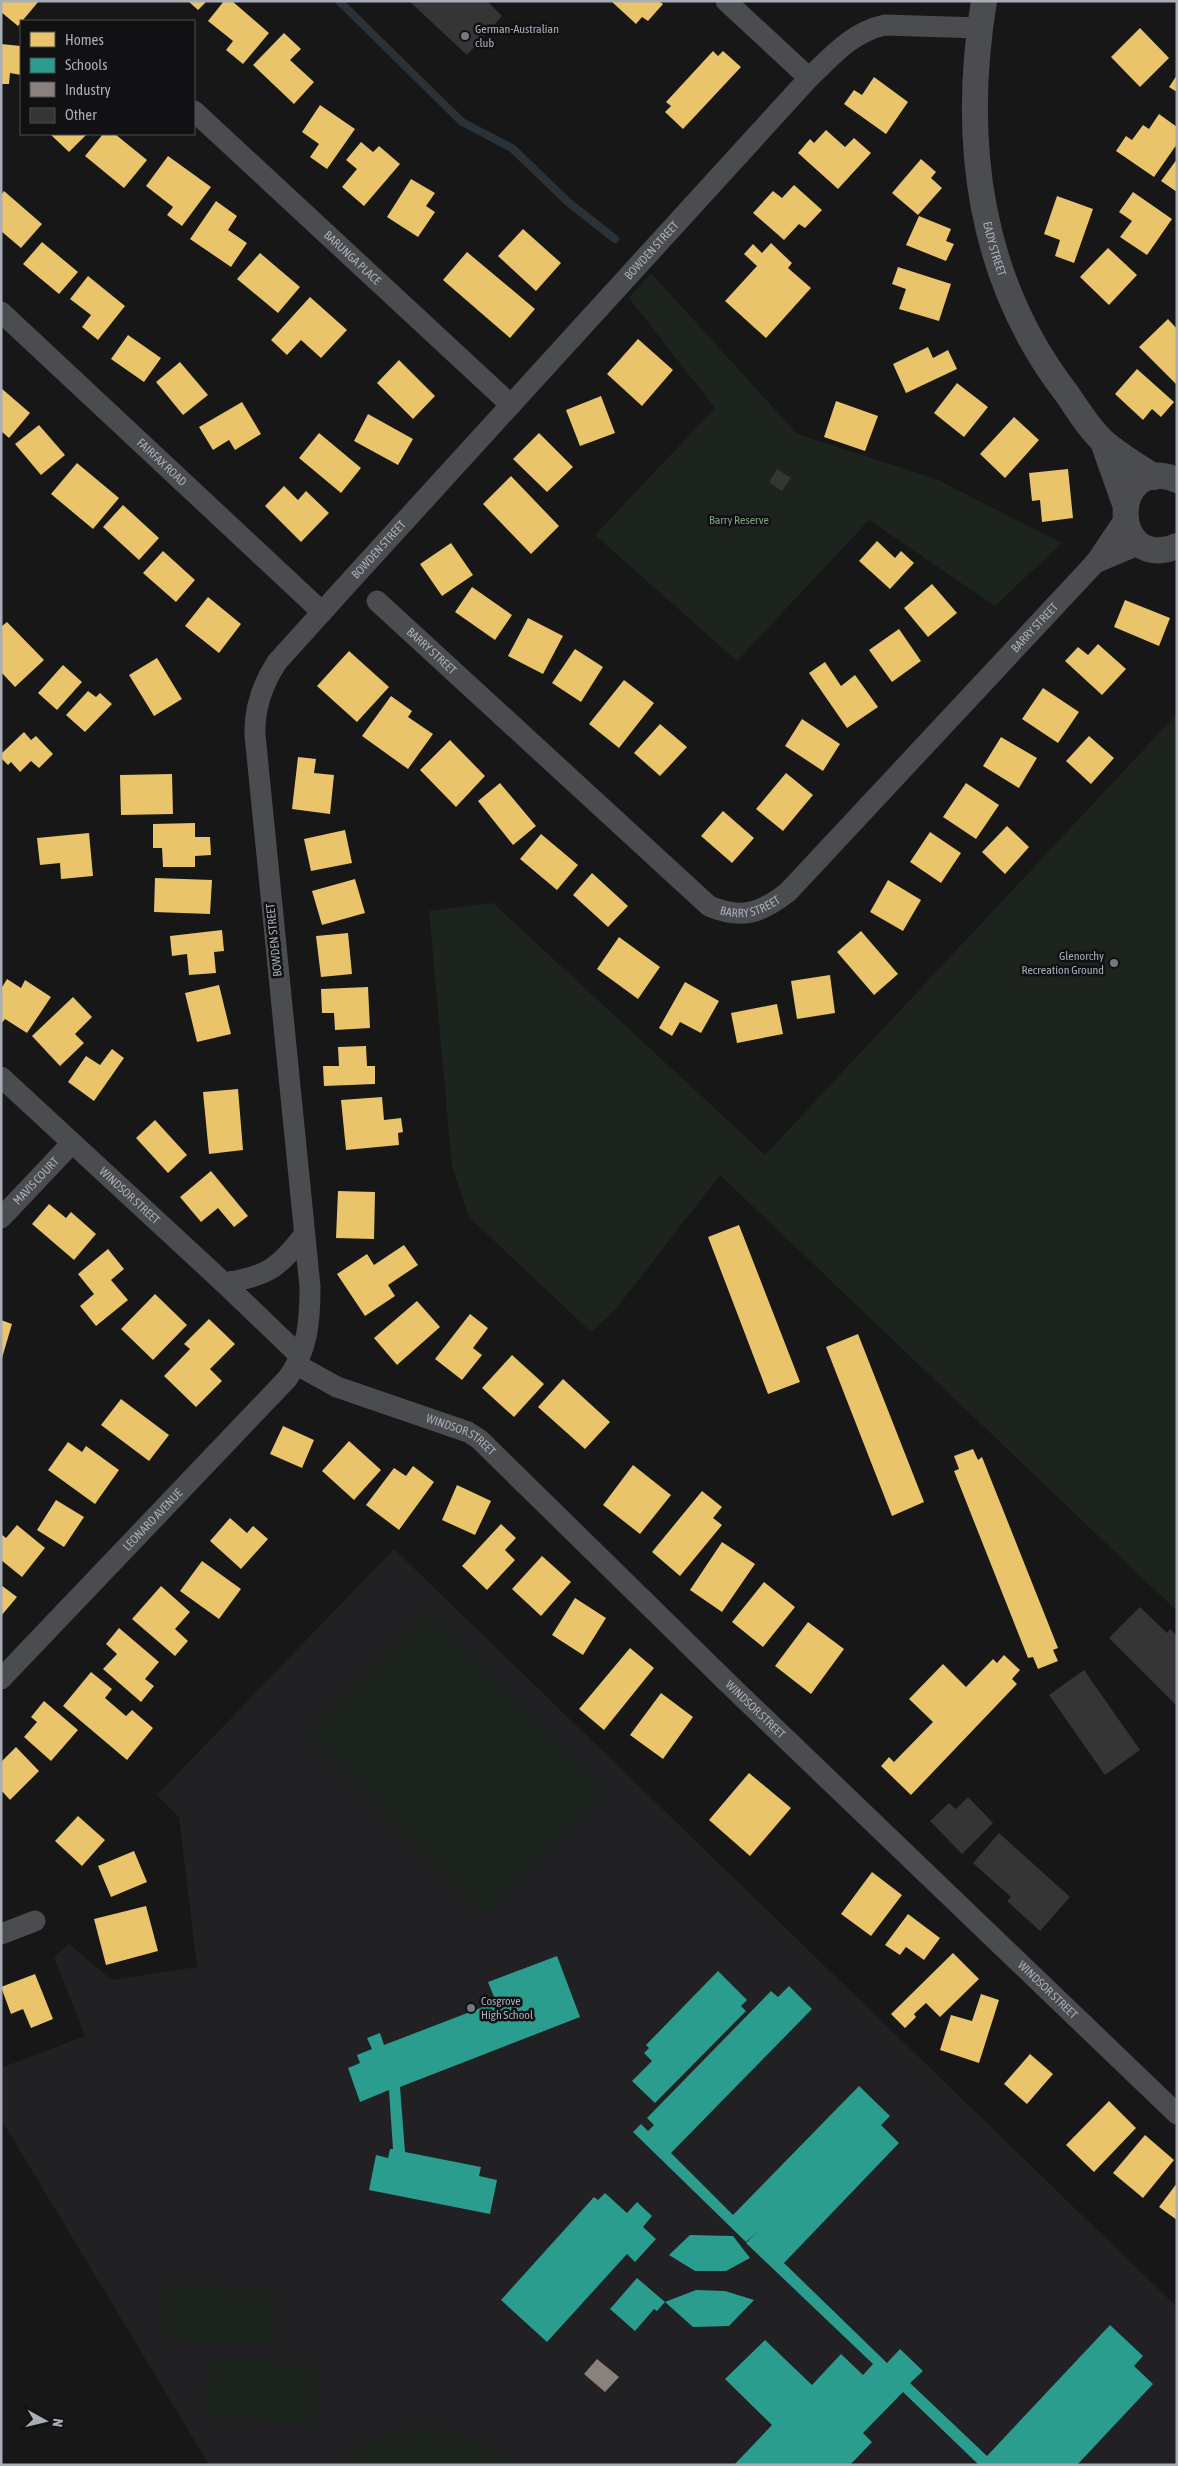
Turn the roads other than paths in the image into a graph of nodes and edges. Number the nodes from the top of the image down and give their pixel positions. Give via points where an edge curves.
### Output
1 (726, 1) edge
2 (984, 1) edge
3 (979, 28) junction
4 (809, 78) junction
5 (195, 112) edge
6 (1, 312) edge
7 (511, 406) junction
8 (1103, 442) junction
9 (1168, 474) edge
10 (1125, 512) junction
11 (1156, 546) edge
12 (1095, 564) junction
13 (1177, 567) edge
14 (377, 601) dead end
15 (322, 612) junction
16 (1, 1077) edge
17 (72, 1143) junction
18 (1, 1218) edge
19 (304, 1234) junction
20 (224, 1283) junction
21 (298, 1361) junction
22 (1, 1679) edge
23 (35, 1921) dead end
24 (1, 1934) edge
25 (1177, 2114) edge

1 - 4 street
2 - 3 street
3 - 4 street, BOWDEN STREET via 899,24 870,28 843,44
3 - 8 street, EADY STREET via 975,142 980,194 994,255 1013,306 1044,365
4 - 7 street, BOWDEN STREET
5 - 7 street, BARUNGA PLACE
6 - 15 street, FAIRFAX ROAD
7 - 15 street, BOWDEN STREET
8 - 9 street, EADY STREET
8 - 10 street, EADY STREET
9 - 10 street via 1136,486
10 - 11 street, EADY STREET via 1133,538
10 - 12 street, BARRY STREET
11 - 12 street, BARRY STREET
11 - 13 street
12 - 14 street, BARRY STREET via 788,892 761,910 736,914 709,906
15 - 19 street, BOWDEN STREET via 267,676 256,707 254,724
16 - 17 street, WINDSOR STREET
17 - 18 street, MAVIS COURT
17 - 20 street, WINDSOR STREET
19 - 20 street via 285,1260 265,1273
19 - 21 street, BOWDEN STREET via 310,1315 307,1338
20 - 21 street, WINDSOR STREET
21 - 22 street, LEONARD AVENUE via 287,1379
21 - 25 street, WINDSOR STREET via 337,1387 468,1432 479,1439
23 - 24 street

